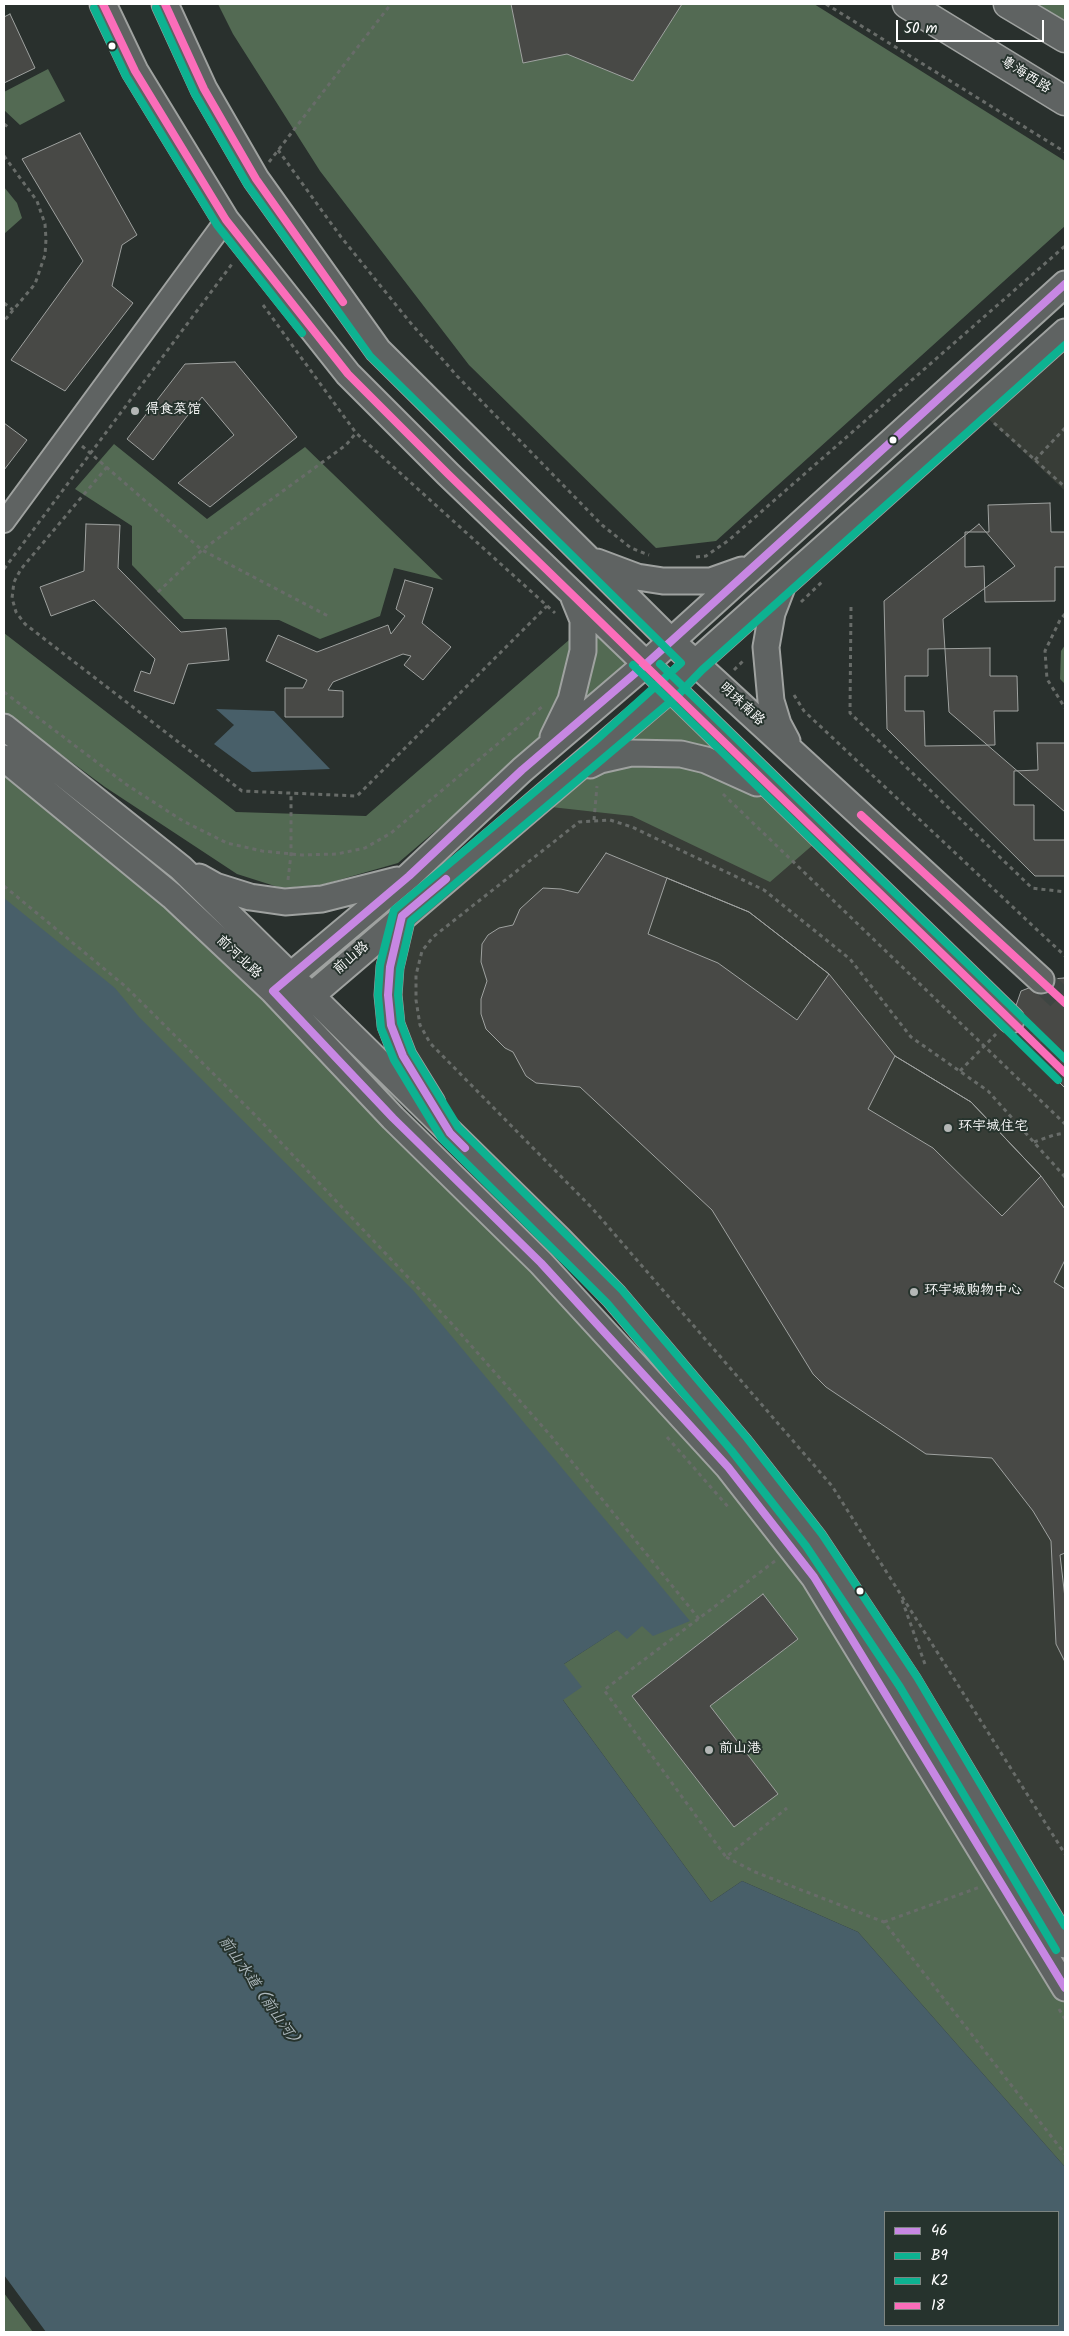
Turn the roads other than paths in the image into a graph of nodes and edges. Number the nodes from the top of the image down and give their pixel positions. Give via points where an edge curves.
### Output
1 (103, 4) edge
2 (165, 4) edge
3 (907, 4) edge
4 (1008, 4) edge
5 (1065, 38) edge
6 (1065, 101) edge
7 (220, 229) junction
8 (1065, 284) edge
9 (1065, 332) edge
10 (378, 350) junction
11 (348, 374) junction
12 (4, 522) edge
13 (582, 553) junction
14 (759, 560) junction
15 (783, 584) junction
16 (565, 586) junction
17 (670, 640) junction
18 (695, 663) junction
19 (646, 664) junction
20 (670, 689) junction
21 (4, 726) edge
22 (543, 752) junction
23 (796, 756) junction
24 (4, 758) edge
25 (570, 776) junction
26 (784, 800) junction
27 (181, 868) junction
28 (409, 876) junction
29 (402, 916) junction
30 (1041, 980) tunnel mouth
31 (282, 983) junction
32 (301, 1004) junction
33 (1010, 1020) tunnel mouth
34 (450, 1133) junction
35 (1065, 1945) edge
36 (1060, 1995) edge

1 - 7 main road
2 - 10 main road, 明珠南路 via 204,89 256,179
3 - 6 highway, 粤海西路
4 - 5 highway
7 - 11 main road
7 - 12 street
8 - 14 main road, 前山路
9 - 15 main road, 前山路 via 990,420
10 - 11 main road
10 - 13 main road, 明珠南路
11 - 16 main road
13 - 14 main road via 637,577 679,581 710,581 730,576
13 - 17 main road, 明珠南路
14 - 17 main road, 前山路
15 - 18 main road, 前山路
15 - 23 main road via 768,630 767,673 778,724
16 - 19 main road
16 - 22 main road via 578,604 583,620 583,652 571,700
17 - 18 main road, 明珠南路
17 - 19 main road, 前山路
18 - 20 main road, 前山路
18 - 23 main road, 明珠南路
19 - 20 main road
19 - 22 main road, 前山路
20 - 25 main road, 前山路
20 - 26 main road
21 - 27 main road, 前河北路
22 - 28 main road, 前山路
23 - 30 main road, 明珠南路
24 - 31 main road, 前河北路
25 - 26 main road via 600,760 631,753 681,754 732,770
25 - 29 main road, 前山路
26 - 33 main road
27 - 28 main road via 215,886 250,897 285,902 353,893
27 - 31 main road, 前河北路
28 - 31 main road, 前山路
29 - 32 main road, 前山路
29 - 34 main road via 390,967 391,1025 404,1056
31 - 32 main road, 前河北路
32 - 34 main road, 前河北路
32 - 36 main road, 前河北路 via 394,1118 541,1263 728,1467 783,1560 814,1577
34 - 35 main road, 前河北路 via 614,1296 739,1444 814,1540 908,1682

